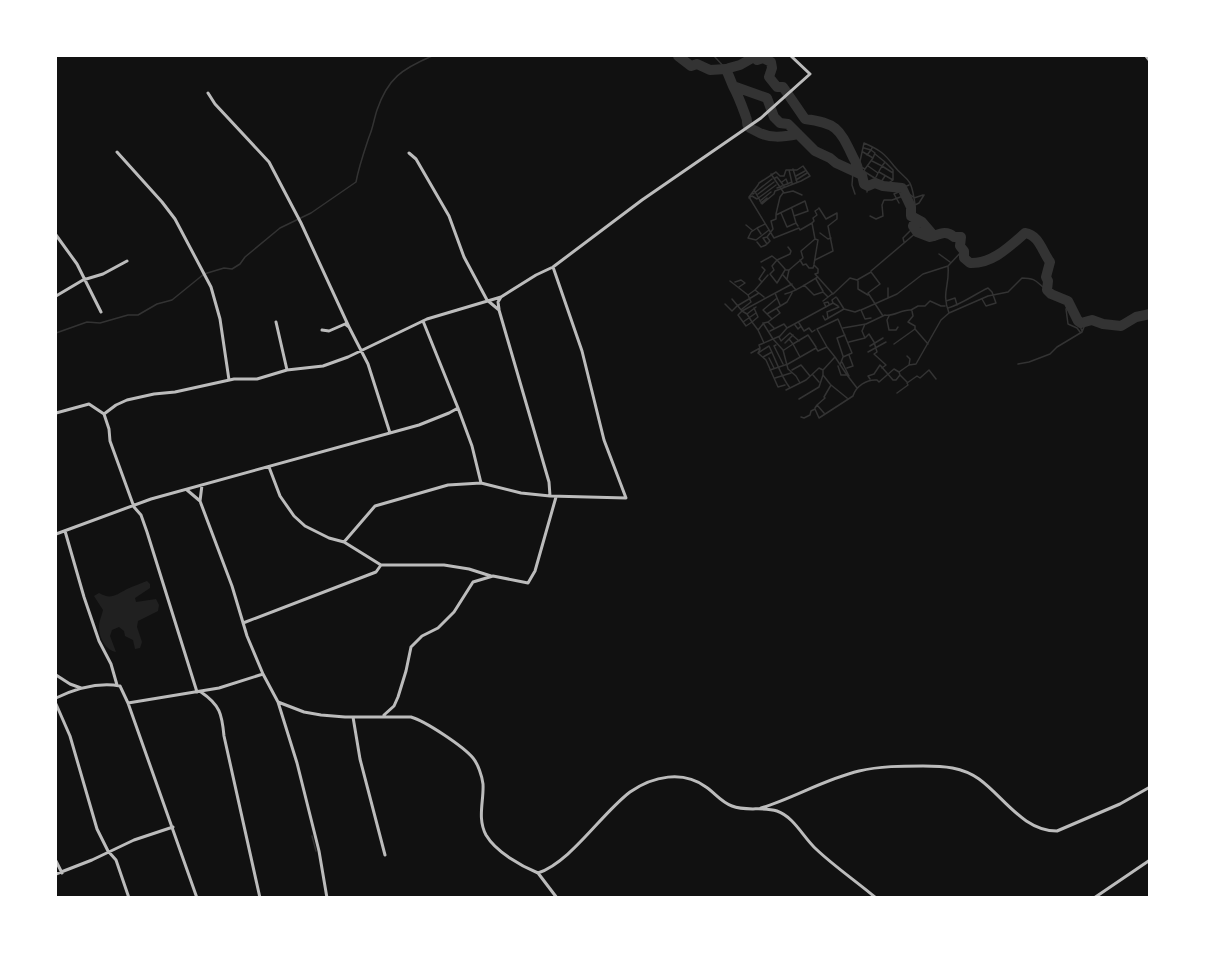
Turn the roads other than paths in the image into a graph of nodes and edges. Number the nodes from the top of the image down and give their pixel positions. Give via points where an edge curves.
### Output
1 (791, 56) edge
2 (1146, 56) edge
3 (1149, 61) edge
4 (208, 93) dead end
5 (117, 152) dead end
6 (409, 153) dead end
7 (56, 235) edge
8 (128, 261) dead end
9 (553, 267) junction
10 (83, 280) junction
11 (56, 296) edge
12 (501, 297) junction
13 (487, 300) junction
14 (499, 310) junction
15 (101, 312) dead end
16 (423, 321) junction
17 (276, 322) dead end
18 (349, 327) junction
19 (321, 330) dead end
20 (360, 351) junction
21 (287, 370) junction
22 (229, 380) junction
23 (458, 408) junction
24 (56, 413) edge
25 (104, 414) junction
26 (390, 433) junction
27 (269, 467) junction
28 (481, 483) junction
29 (202, 485) junction
30 (188, 490) junction
31 (550, 496) junction
32 (556, 496) junction
33 (200, 501) junction
34 (134, 507) junction
35 (65, 531) junction
36 (56, 534) edge
37 (344, 542) junction
38 (381, 565) junction
39 (493, 576) junction
40 (243, 623) junction
41 (263, 674) junction
42 (56, 675) edge
43 (117, 685) junction
44 (82, 688) junction
45 (56, 691) edge
46 (199, 692) junction
47 (57, 698) edge
48 (278, 702) junction
49 (128, 703) junction
50 (56, 704) edge
51 (353, 717) junction
52 (382, 717) junction
53 (1149, 787) edge
54 (757, 809) junction
55 (173, 827) junction
56 (108, 852) junction
57 (385, 855) dead end
58 (1149, 860) edge
59 (56, 861) edge
60 (62, 873) junction
61 (538, 873) junction
62 (56, 874) edge
63 (129, 897) edge
64 (197, 897) edge
65 (260, 897) edge
66 (327, 897) edge
67 (557, 897) edge
68 (876, 897) edge
69 (1094, 897) edge

1 - 9 street via 810,74 801,84 761,118
2 - 3 street
4 - 18 street via 268,162 301,222
5 - 22 street via 175,219 211,287
6 - 13 street via 449,216
7 - 10 street via 77,264
8 - 10 street
9 - 12 street
9 - 32 street via 582,351 604,440 626,498
10 - 11 street
10 - 15 street
12 - 13 street
12 - 14 street
13 - 14 street
13 - 16 street
14 - 31 street
16 - 20 street
16 - 23 street
17 - 21 street
18 - 19 street via 345,324
18 - 20 street
20 - 21 street via 323,366
20 - 26 street via 368,364
21 - 22 street via 257,379
22 - 25 street via 127,400
23 - 26 street
23 - 28 street
24 - 25 street via 89,404
25 - 34 street
26 - 27 street
27 - 29 street
27 - 37 street via 280,496 294,516 305,526
28 - 31 street
28 - 37 street via 448,484 375,506
29 - 30 street
29 - 33 street
30 - 33 street
30 - 34 street
31 - 32 street
32 - 39 street via 528,584
33 - 40 street
34 - 35 street
34 - 46 street via 147,532
35 - 36 street
35 - 43 street via 84,597
37 - 38 street
38 - 39 street via 444,565
38 - 40 street via 376,572
39 - 52 street via 473,582 438,628 411,647 398,697
40 - 41 street
41 - 46 street
41 - 48 street
42 - 44 street
43 - 44 street
43 - 49 street
44 - 47 street
45 - 47 street
46 - 49 street
46 - 65 street via 214,701 222,714
48 - 51 street via 313,714
48 - 66 street via 297,763
49 - 55 street
50 - 56 street
51 - 52 street
51 - 57 street
52 - 61 street via 421,720 473,758 483,784 481,806 486,835 513,861
53 - 54 street via 1057,831 1047,831 1021,818 980,780 944,766 858,771
54 - 61 street via 732,807 695,780 660,777 631,791 558,863
54 - 68 street via 785,815 813,847
55 - 56 street
55 - 64 street
56 - 60 street
56 - 63 street via 116,860
58 - 69 street
59 - 60 street
60 - 62 street
61 - 67 street

